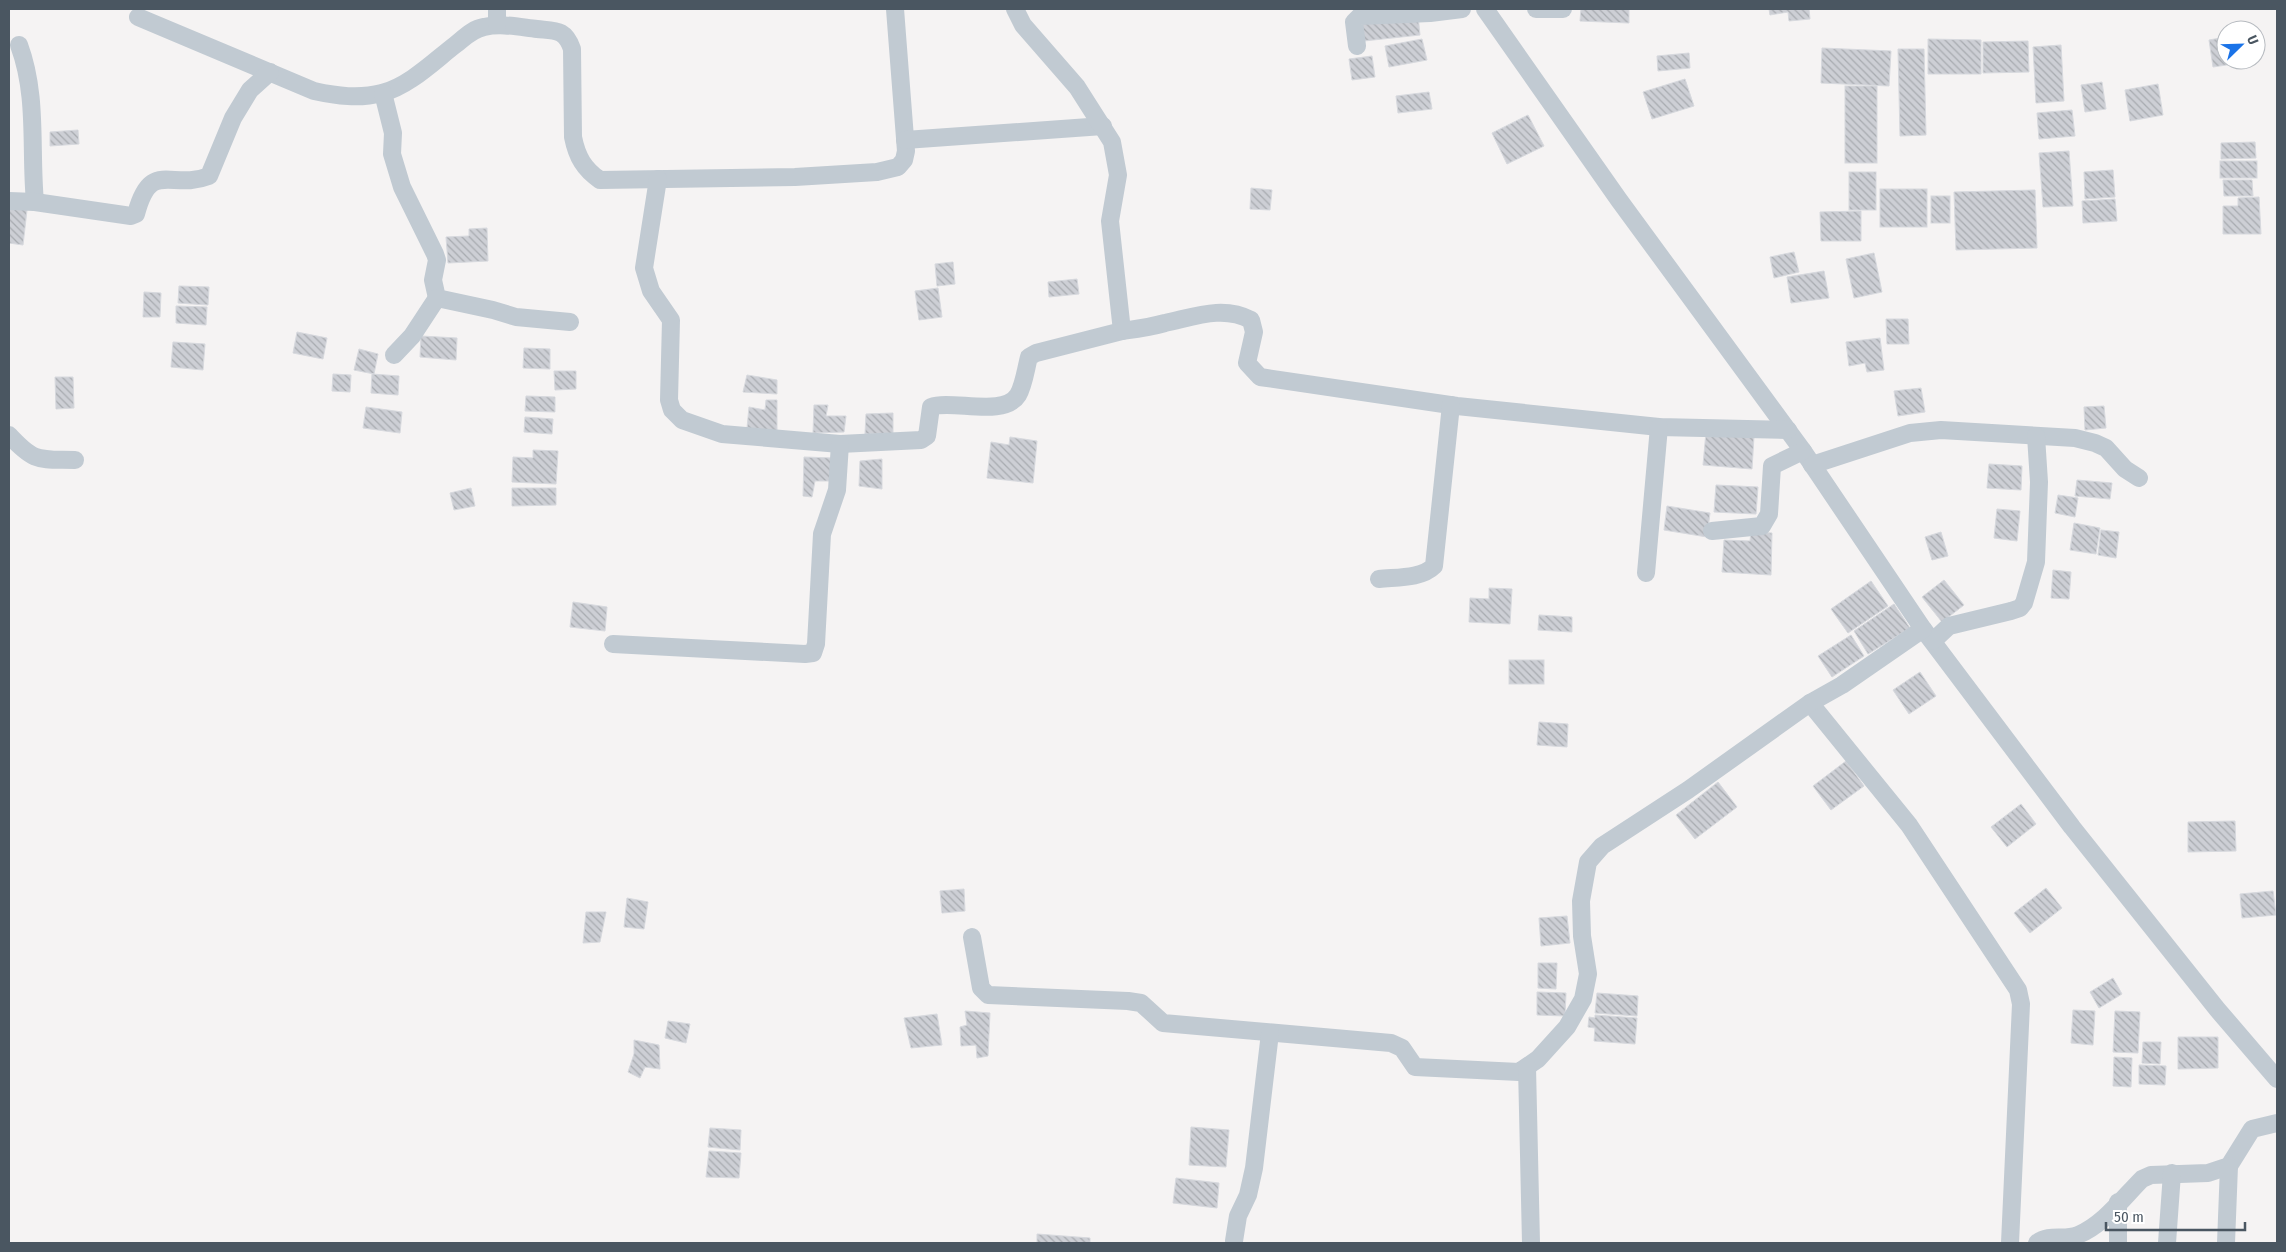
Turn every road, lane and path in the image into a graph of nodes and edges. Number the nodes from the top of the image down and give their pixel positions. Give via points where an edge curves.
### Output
1 (895, 9) edge
2 (1015, 9) edge
3 (1462, 9) edge
4 (1484, 9) edge
5 (1536, 9) edge
6 (1563, 9) edge
7 (138, 17) dead end
8 (497, 17) edge
9 (19, 45) dead end
10 (1357, 46) dead end
11 (270, 72) junction
12 (383, 93) junction
13 (1103, 126) junction
14 (905, 140) junction
15 (658, 179) junction
16 (9, 201) edge
17 (35, 202) junction
18 (437, 298) junction
19 (570, 322) dead end
20 (1122, 331) junction
21 (394, 355) dead end
22 (1451, 405) junction
23 (1659, 427) junction
24 (1788, 430) junction
25 (9, 435) edge
26 (2036, 436) junction
27 (840, 444) junction
28 (1808, 458) junction
29 (75, 460) dead end
30 (2140, 478) dead end
31 (1712, 531) dead end
32 (1646, 573) dead end
33 (1379, 579) dead end
34 (1928, 635) junction
35 (613, 644) dead end
36 (1810, 703) junction
37 (972, 937) dead end
38 (1270, 1033) junction
39 (1527, 1067) junction
40 (2277, 1080) edge
41 (2277, 1123) edge
42 (2229, 1166) junction
43 (2172, 1173) junction
44 (2118, 1202) junction
45 (1234, 1241) dead end
46 (1531, 1243) edge
47 (2010, 1243) edge
48 (2037, 1243) edge
49 (2118, 1243) edge
50 (2167, 1243) edge
51 (2226, 1243) edge

1 - 14 street
2 - 13 street via 1023,25 1057,62
3 - 10 street via 1360,16 1354,22
4 - 24 street
5 - 6 street
7 - 11 street
8 - 12 street via 470,33 416,76
8 - 15 street via 560,32 568,38 572,50 573,138 582,165 600,180
9 - 17 street via 30,83
11 - 12 street via 314,91 335,96
11 - 17 street via 250,90 237,111 209,176 198,180 156,180 147,185 136,214 131,216
12 - 18 street via 393,133 392,154 402,187 437,260 433,280
13 - 14 street
13 - 20 street via 1112,142 1118,175 1110,221
14 - 15 street via 904,160 890,170 795,177
15 - 27 street via 644,268 651,291 671,320 669,400 676,416 722,434
16 - 17 street
18 - 19 street via 516,317
18 - 21 street via 412,336
20 - 22 street via 1200,314 1225,312 1242,315 1252,320 1254,332 1247,363 1260,377
20 - 27 street via 1029,357 1018,396 1005,404 937,405 930,408 924,439
22 - 23 street
22 - 33 street via 1434,566 1420,574
23 - 24 street
23 - 32 street
24 - 28 street
25 - 29 street via 28,454 40,459
26 - 28 street via 1941,430 1910,433
26 - 30 street via 2062,436 2095,442
26 - 34 street via 2039,482 2036,562 2024,603 2012,611 1949,626
27 - 35 street via 837,490 822,534 813,653
28 - 31 street via 1772,466 1769,514 1762,526
28 - 34 street
34 - 36 street
34 - 40 street via 2072,827
36 - 39 street via 1688,790 1602,846 1588,862 1581,901 1588,974 1583,999 1568,1027
36 - 47 street via 1909,825 2018,990 2021,1004
37 - 38 street via 982,988 988,995 1128,1001 1141,1003 1164,1023
38 - 39 street via 1391,1043 1402,1048 1416,1068 1519,1072
38 - 45 street via 1254,1168 1248,1196 1238,1216
39 - 46 street
41 - 42 street via 2252,1129
42 - 43 street via 2208,1173
42 - 51 street
43 - 44 street via 2142,1179
43 - 50 street
44 - 48 street via 2087,1231 2075,1237 2044,1238
44 - 49 street

